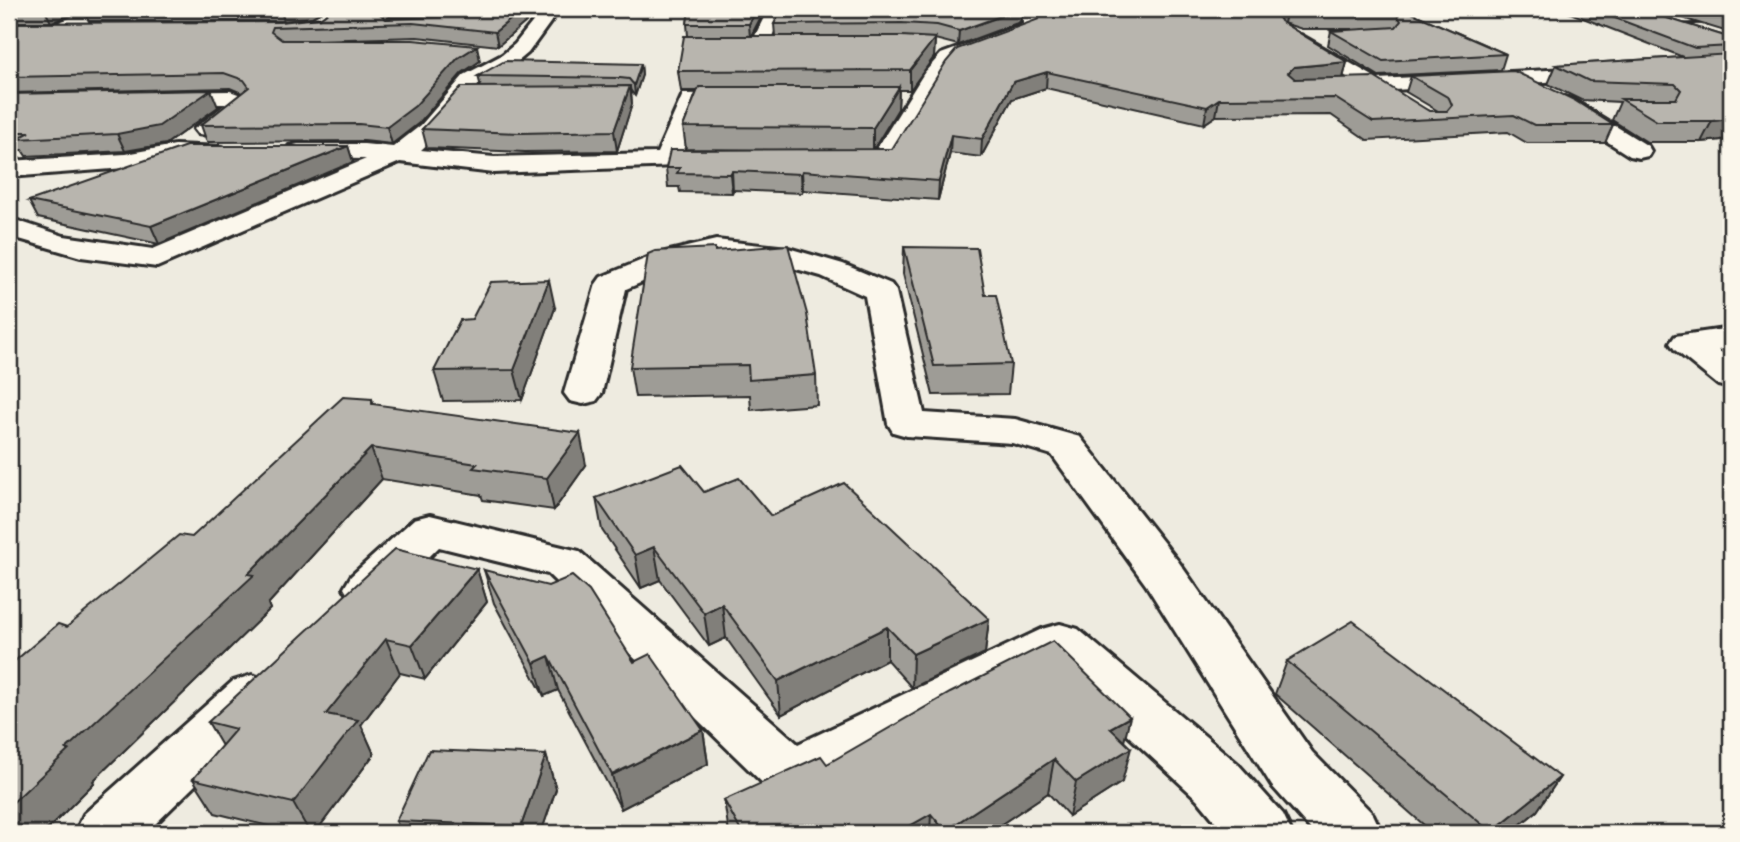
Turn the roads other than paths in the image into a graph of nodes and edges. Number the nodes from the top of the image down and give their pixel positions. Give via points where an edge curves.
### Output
1 (109, 9) edge
2 (552, 9) edge
3 (776, 9) edge
4 (1031, 9) edge
5 (1637, 12) edge
6 (1731, 16) edge
7 (1657, 18) junction
8 (9, 30) edge
9 (53, 30) junction
10 (107, 30) edge
11 (1706, 34) edge
12 (1334, 36) edge
13 (785, 46) edge
14 (936, 48) edge
15 (485, 53) dead end
16 (959, 54) junction
17 (513, 56) junction
18 (1625, 72) edge
19 (1515, 79) junction
20 (1374, 85) junction
21 (1336, 87) edge
22 (460, 95) junction
23 (487, 96) edge
24 (135, 98) edge
25 (774, 98) edge
26 (1409, 107) edge
27 (1576, 110) junction
28 (1617, 111) dead end
29 (1639, 151) dead end
30 (175, 152) junction
31 (243, 152) edge
32 (270, 152) edge
33 (400, 153) junction
34 (667, 159) junction
35 (748, 159) edge
36 (815, 160) edge
37 (9, 169) edge
38 (9, 226) edge
39 (1731, 338) edge
40 (1731, 377) edge
41 (583, 393) dead end
42 (339, 615) edge
43 (288, 663) edge
44 (105, 833) edge
45 (1262, 833) edge
46 (1352, 833) edge

1 - 9 street
2 - 17 street
3 - 13 street via 752,46
4 - 16 street via 1031,27
5 - 7 street
6 - 7 street
7 - 11 street
8 - 9 street
9 - 10 street
12 - 20 street via 1291,34
14 - 16 street
15 - 17 street
16 - 36 street via 948,58 909,99 882,160
17 - 22 street via 480,72
18 - 19 street
19 - 20 street
19 - 27 street
20 - 21 street
20 - 26 street
22 - 23 street
22 - 33 street via 421,142
24 - 30 street via 230,97 241,103
25 - 34 street via 681,98
27 - 28 street
27 - 29 street
30 - 31 street
30 - 37 street via 125,161
32 - 33 street
33 - 34 street via 494,164
33 - 38 street via 157,258 27,235
34 - 35 street
39 - 40 street via 1687,343
41 - 46 street via 612,284 668,260 716,249 777,254 832,270 880,291 907,424 1015,430 1066,446 1162,573 1292,769
42 - 45 street via 430,530 563,562 792,774 1060,643 1217,781
43 - 44 street

